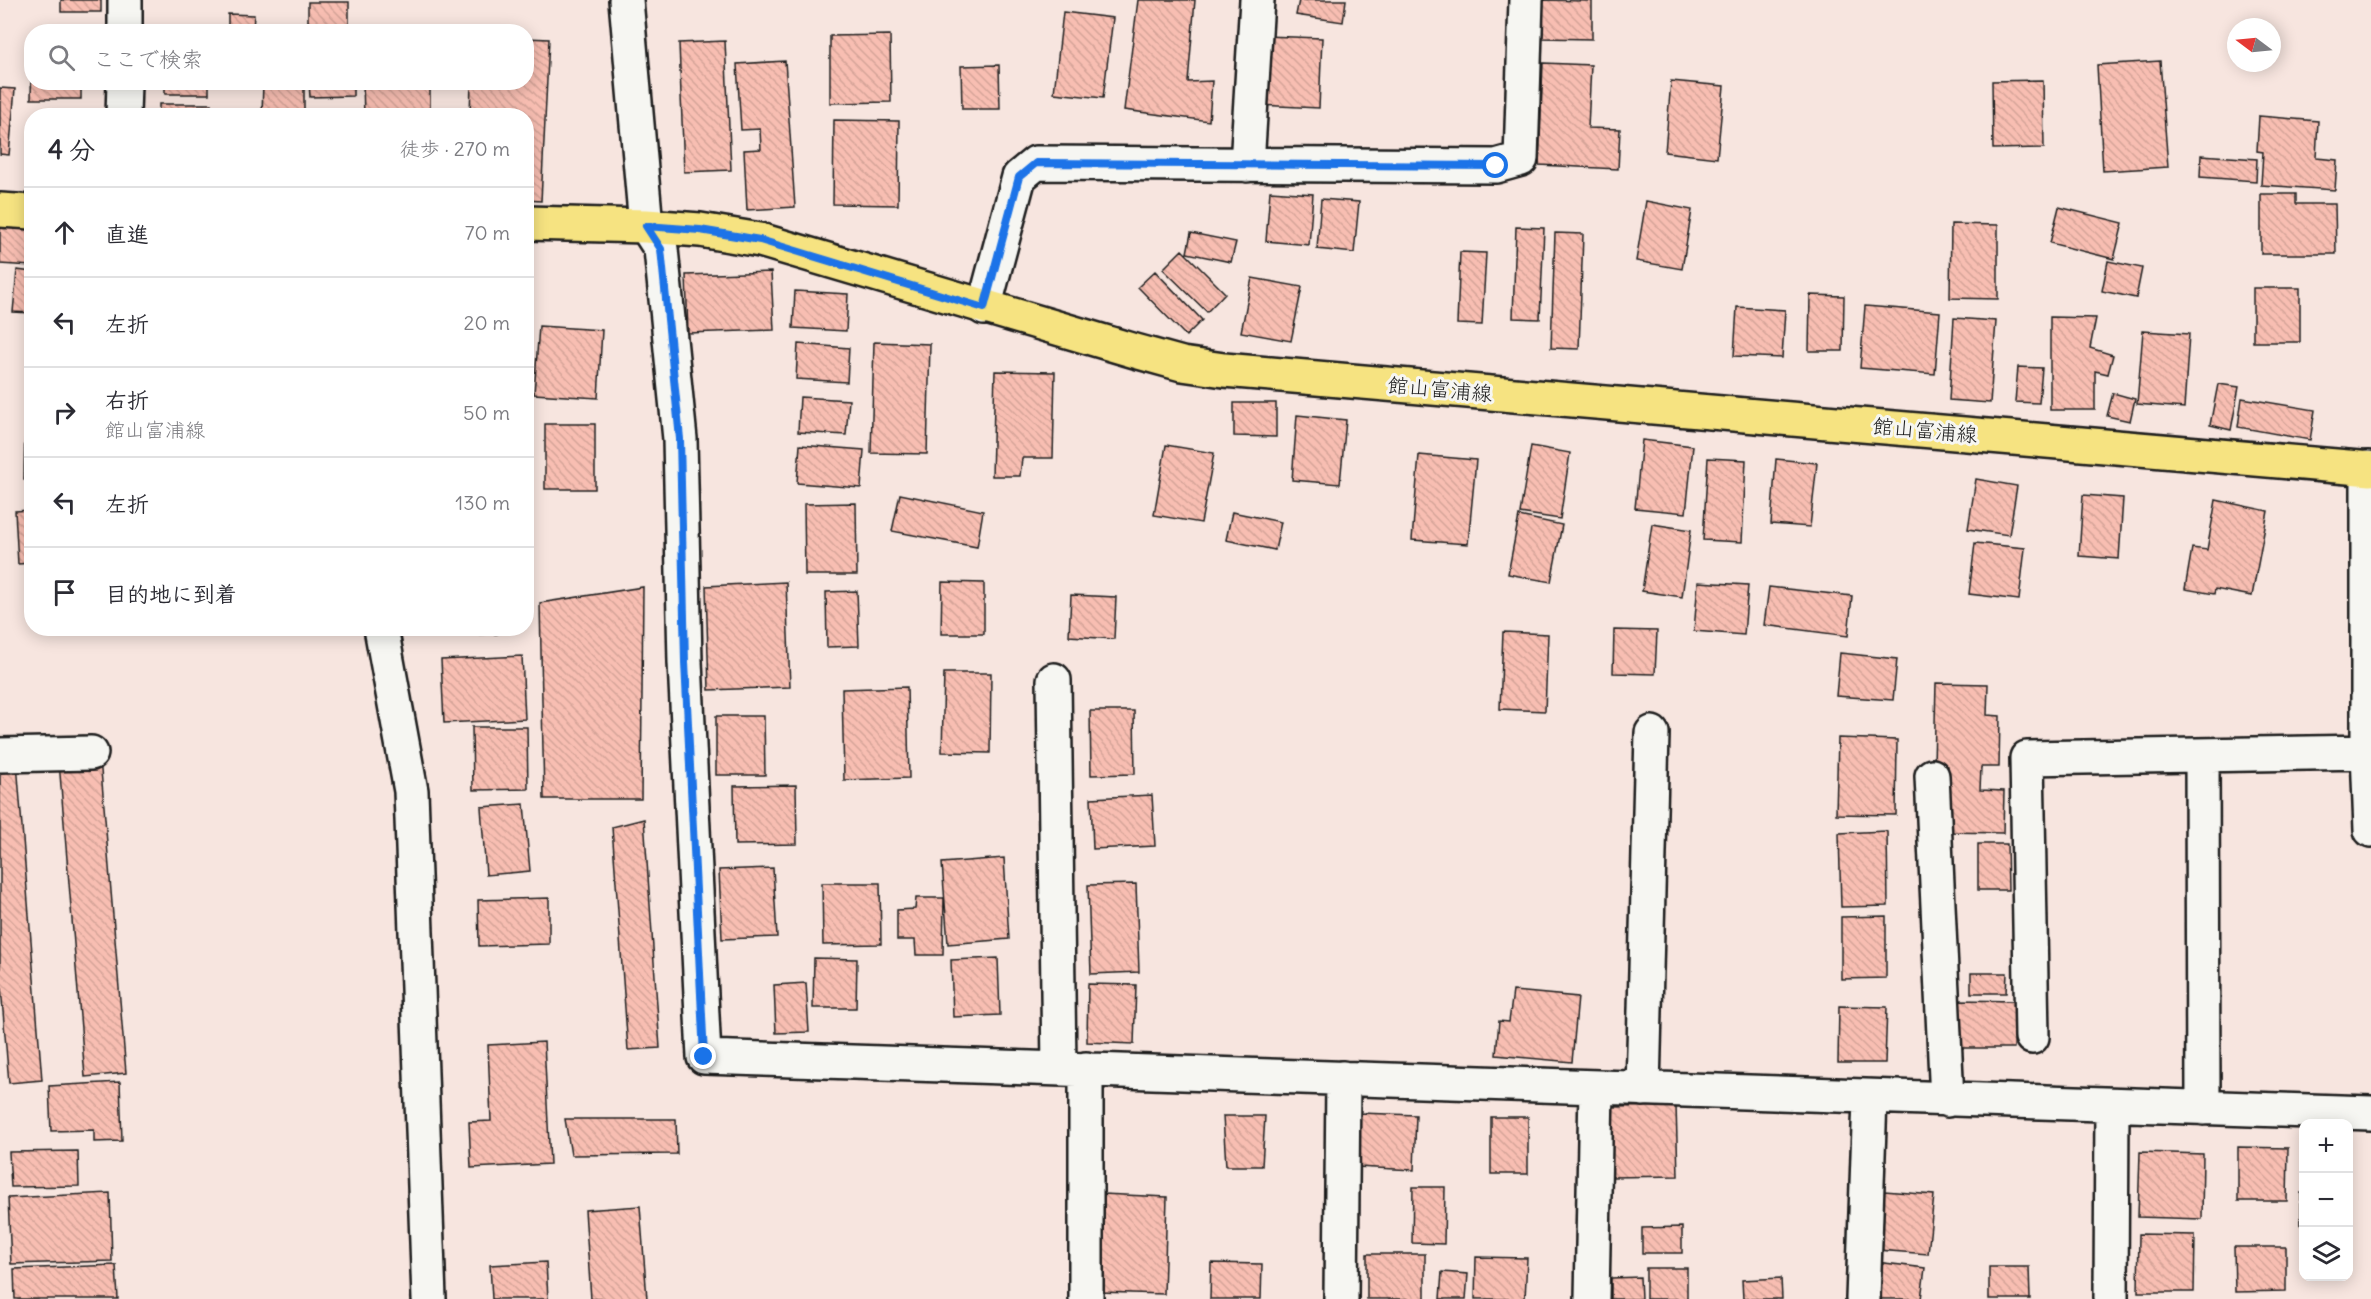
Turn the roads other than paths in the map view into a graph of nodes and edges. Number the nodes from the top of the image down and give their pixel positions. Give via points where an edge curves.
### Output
1 (125, 0) edge
2 (626, 0) edge
3 (1257, 0) edge
4 (1526, 0) edge
5 (124, 24) edge
6 (124, 90) edge
7 (123, 108) edge
8 (1247, 165) junction
9 (0, 210) edge
10 (24, 212) edge
11 (534, 223) edge
12 (646, 226) junction
13 (984, 308) junction
14 (2370, 469) edge
15 (382, 636) edge
16 (1054, 680) dead end
17 (1652, 733) dead end
18 (2368, 752) junction
19 (91, 753) dead end
20 (0, 754) edge
21 (2202, 755) junction
22 (1932, 776) dead end
23 (2371, 830) edge
24 (2032, 1036) dead end
25 (1073, 1069) junction
26 (1343, 1078) junction
27 (1596, 1087) junction
28 (1642, 1089) junction
29 (1870, 1098) junction
30 (1947, 1100) junction
31 (2112, 1105) junction
32 (2203, 1108) junction
33 (2371, 1113) edge
34 (429, 1299) edge
35 (1086, 1299) edge
36 (1341, 1299) edge
37 (1593, 1299) edge
38 (1863, 1299) edge
39 (2111, 1299) edge

1 - 5 street
2 - 12 street
3 - 8 street
4 - 8 street via 1521,159 1496,166
6 - 7 street
8 - 13 street via 1036,163 1019,177
9 - 10 main road
11 - 12 main road, 館山富浦線
12 - 13 main road, 館山富浦線 via 760,240
12 - 25 street via 661,249 680,439 685,662 704,1057
13 - 14 main road, 館山富浦線 via 1173,361 1224,370
14 - 18 street
15 - 34 street via 411,791
16 - 25 street
17 - 28 street
18 - 21 street
18 - 23 street
19 - 20 street
21 - 24 street via 2027,758
21 - 32 street
22 - 30 street
25 - 26 street
25 - 35 street
26 - 27 street
26 - 36 street
27 - 28 street
27 - 37 street
28 - 29 street
29 - 30 street
29 - 38 street
30 - 31 street
31 - 32 street
31 - 39 street
32 - 33 street

